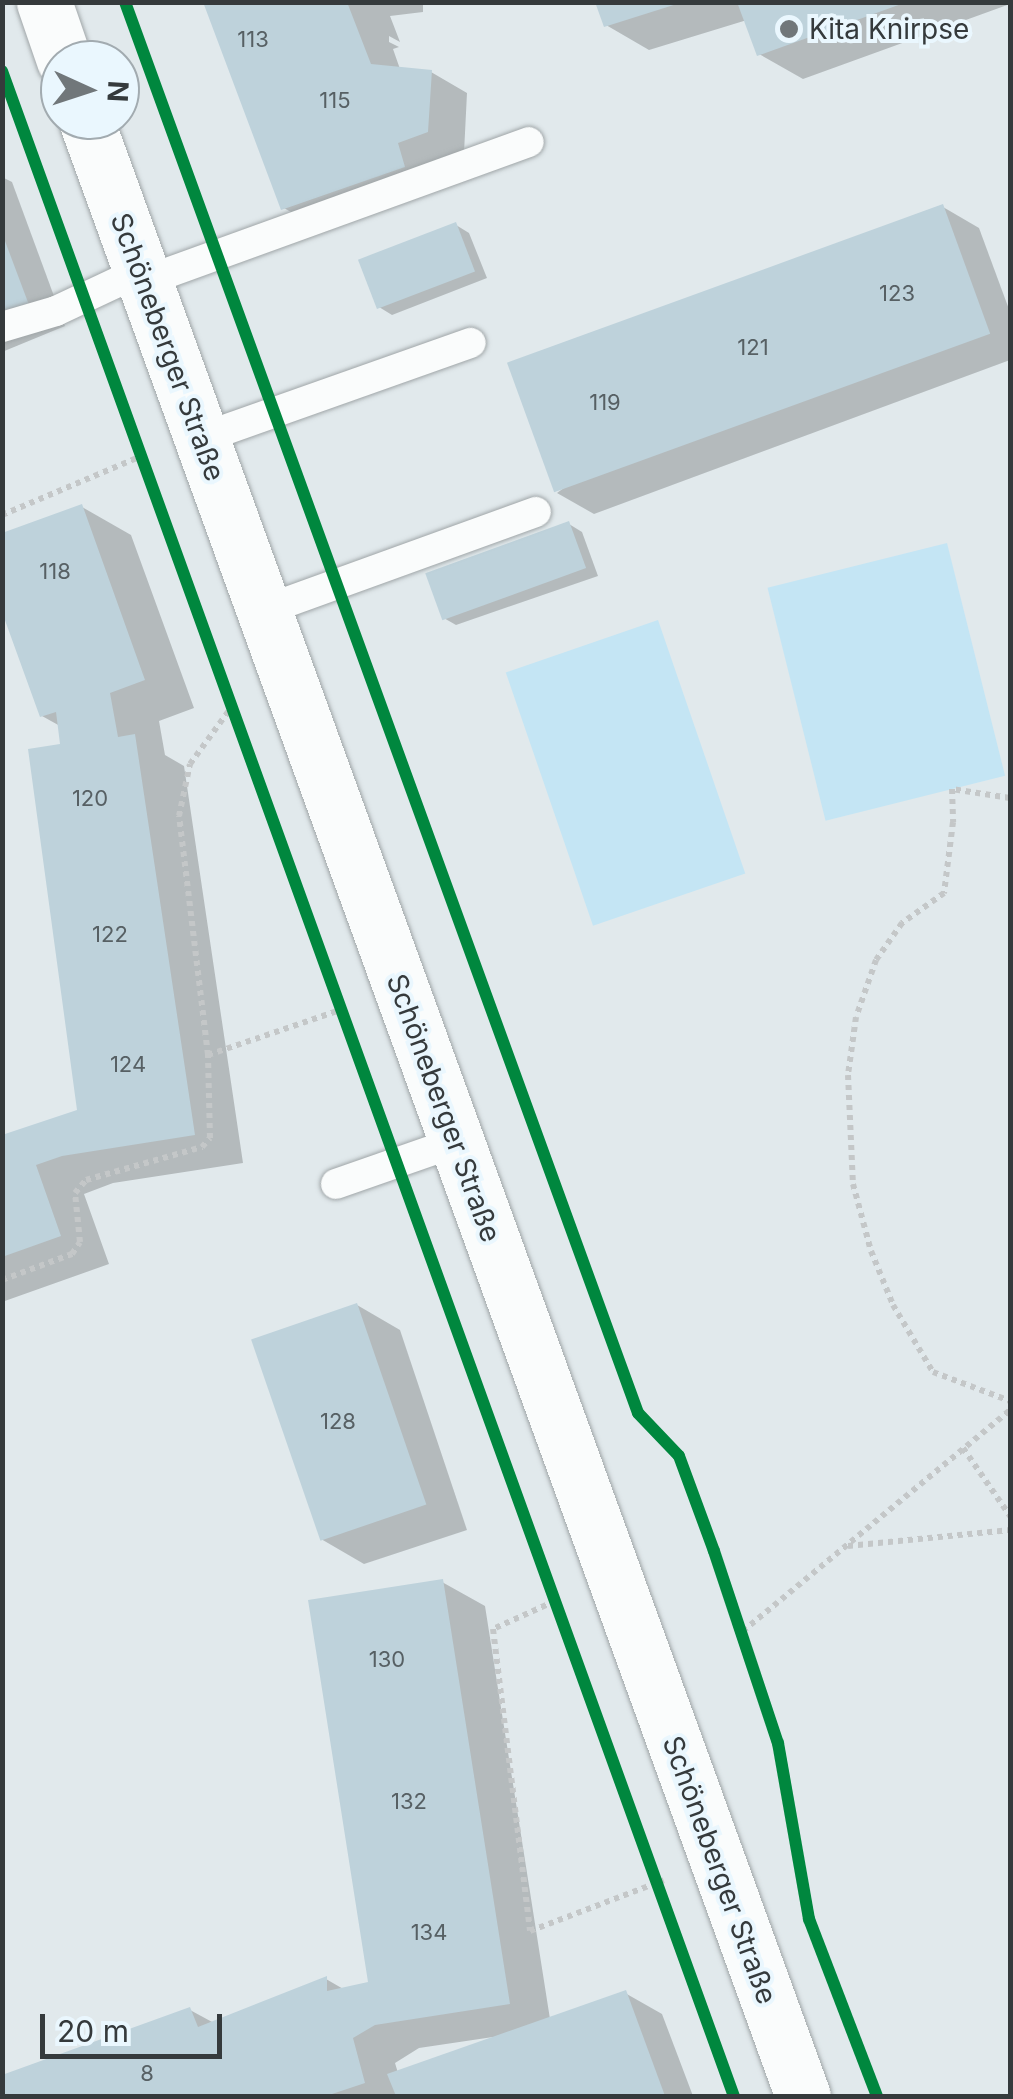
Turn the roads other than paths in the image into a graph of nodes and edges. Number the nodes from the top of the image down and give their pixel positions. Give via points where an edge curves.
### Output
1 (44, 2) edge
2 (57, 40) edge
3 (93, 140) edge
4 (529, 142) dead end
5 (143, 276) junction
6 (2, 327) edge
7 (471, 343) dead end
8 (200, 435) junction
9 (536, 512) dead end
10 (264, 610) junction
11 (456, 1142) junction
12 (336, 1184) dead end
13 (802, 2096) edge

1 - 2 street
3 - 5 street, Schöneberger Straße
4 - 5 lane
5 - 6 lane
5 - 8 street, Schöneberger Straße
7 - 8 lane
8 - 10 street, Schöneberger Straße
9 - 10 lane
10 - 11 street, Schöneberger Straße
11 - 12 lane
11 - 13 street, Schöneberger Straße

